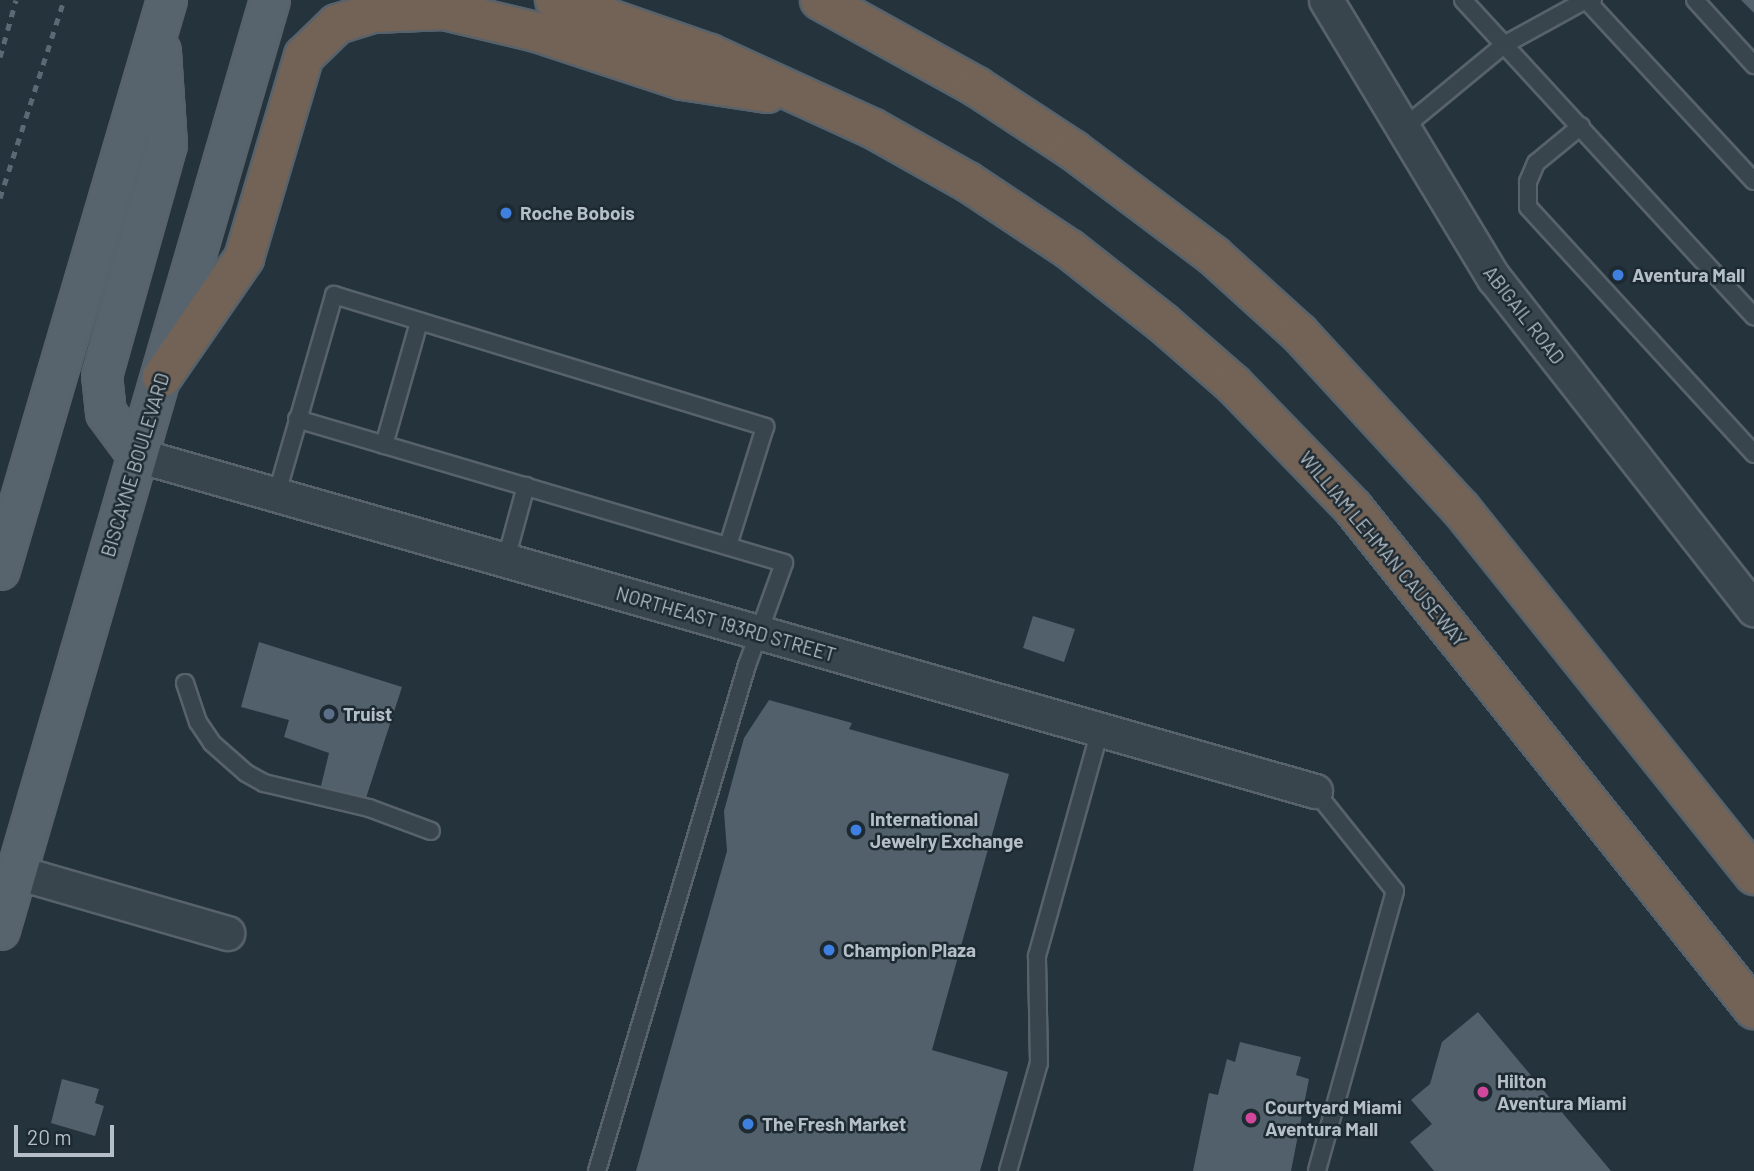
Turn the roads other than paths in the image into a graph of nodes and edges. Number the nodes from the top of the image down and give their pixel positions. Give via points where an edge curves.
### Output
1 (270, 0) edge
2 (555, 0) edge
3 (820, 0) edge
4 (1326, 0) edge
5 (1463, 0) edge
6 (1695, 0) edge
7 (1589, 1) edge
8 (164, 12) edge
9 (1504, 45) junction
10 (1754, 65) edge
11 (822, 102) junction
12 (1581, 126) junction
13 (1402, 129) junction
14 (1754, 181) edge
15 (1754, 316) edge
16 (419, 322) junction
17 (162, 377) junction
18 (297, 419) junction
19 (384, 445) junction
20 (1754, 454) edge
21 (137, 455) junction
22 (526, 486) junction
23 (277, 493) junction
24 (728, 546) junction
25 (506, 559) junction
26 (0, 570) edge
27 (1754, 609) edge
28 (760, 634) junction
29 (186, 683) dead end
30 (1100, 730) junction
31 (1315, 791) joint
32 (431, 831) dead end
33 (16, 872) junction
34 (1754, 875) edge
35 (0, 930) edge
36 (227, 933) dead end
37 (1754, 1009) edge
38 (597, 1171) edge
39 (1008, 1171) edge
40 (1317, 1171) edge

1 - 17 main road, BISCAYNE BOULEVARD
2 - 11 highway, WILLIAM LEHMAN CAUSEWAY via 657,33
3 - 34 highway via 977,87 1073,150 1182,230 1299,333 1476,527
4 - 13 street, ABIGAIL ROAD
5 - 9 lane
6 - 10 lane
7 - 9 lane
7 - 14 lane
8 - 21 main road via 167,145 102,376 106,413
8 - 26 main road
9 - 12 lane
9 - 13 lane
11 - 17 highway via 682,80 536,32 444,10 408,9 352,18 324,33 304,56 244,258
11 - 37 highway, WILLIAM LEHMAN CAUSEWAY via 968,182 1069,249 1163,323 1251,402 1316,466 1389,551
12 - 15 lane
12 - 20 lane via 1536,163 1528,182 1528,207
13 - 27 street, ABIGAIL ROAD via 1494,278
16 - 18 lane via 334,295
16 - 19 lane
16 - 24 lane via 765,427
17 - 21 main road, BISCAYNE BOULEVARD
18 - 19 lane
18 - 23 lane
19 - 22 lane
21 - 23 street, NORTHEAST 193RD STREET
21 - 33 main road, BISCAYNE BOULEVARD
22 - 24 lane
22 - 25 lane
23 - 25 street, NORTHEAST 193RD STREET
24 - 28 lane via 784,563
25 - 28 street, NORTHEAST 193RD STREET
28 - 30 street, NORTHEAST 193RD STREET
28 - 38 lane
29 - 32 lane via 198,722 212,743 246,773 264,783 369,808
30 - 31 street, NORTHEAST 193RD STREET
30 - 39 lane via 1037,956 1039,1063
31 - 40 lane via 1395,891
33 - 35 main road, BISCAYNE BOULEVARD
33 - 36 street

